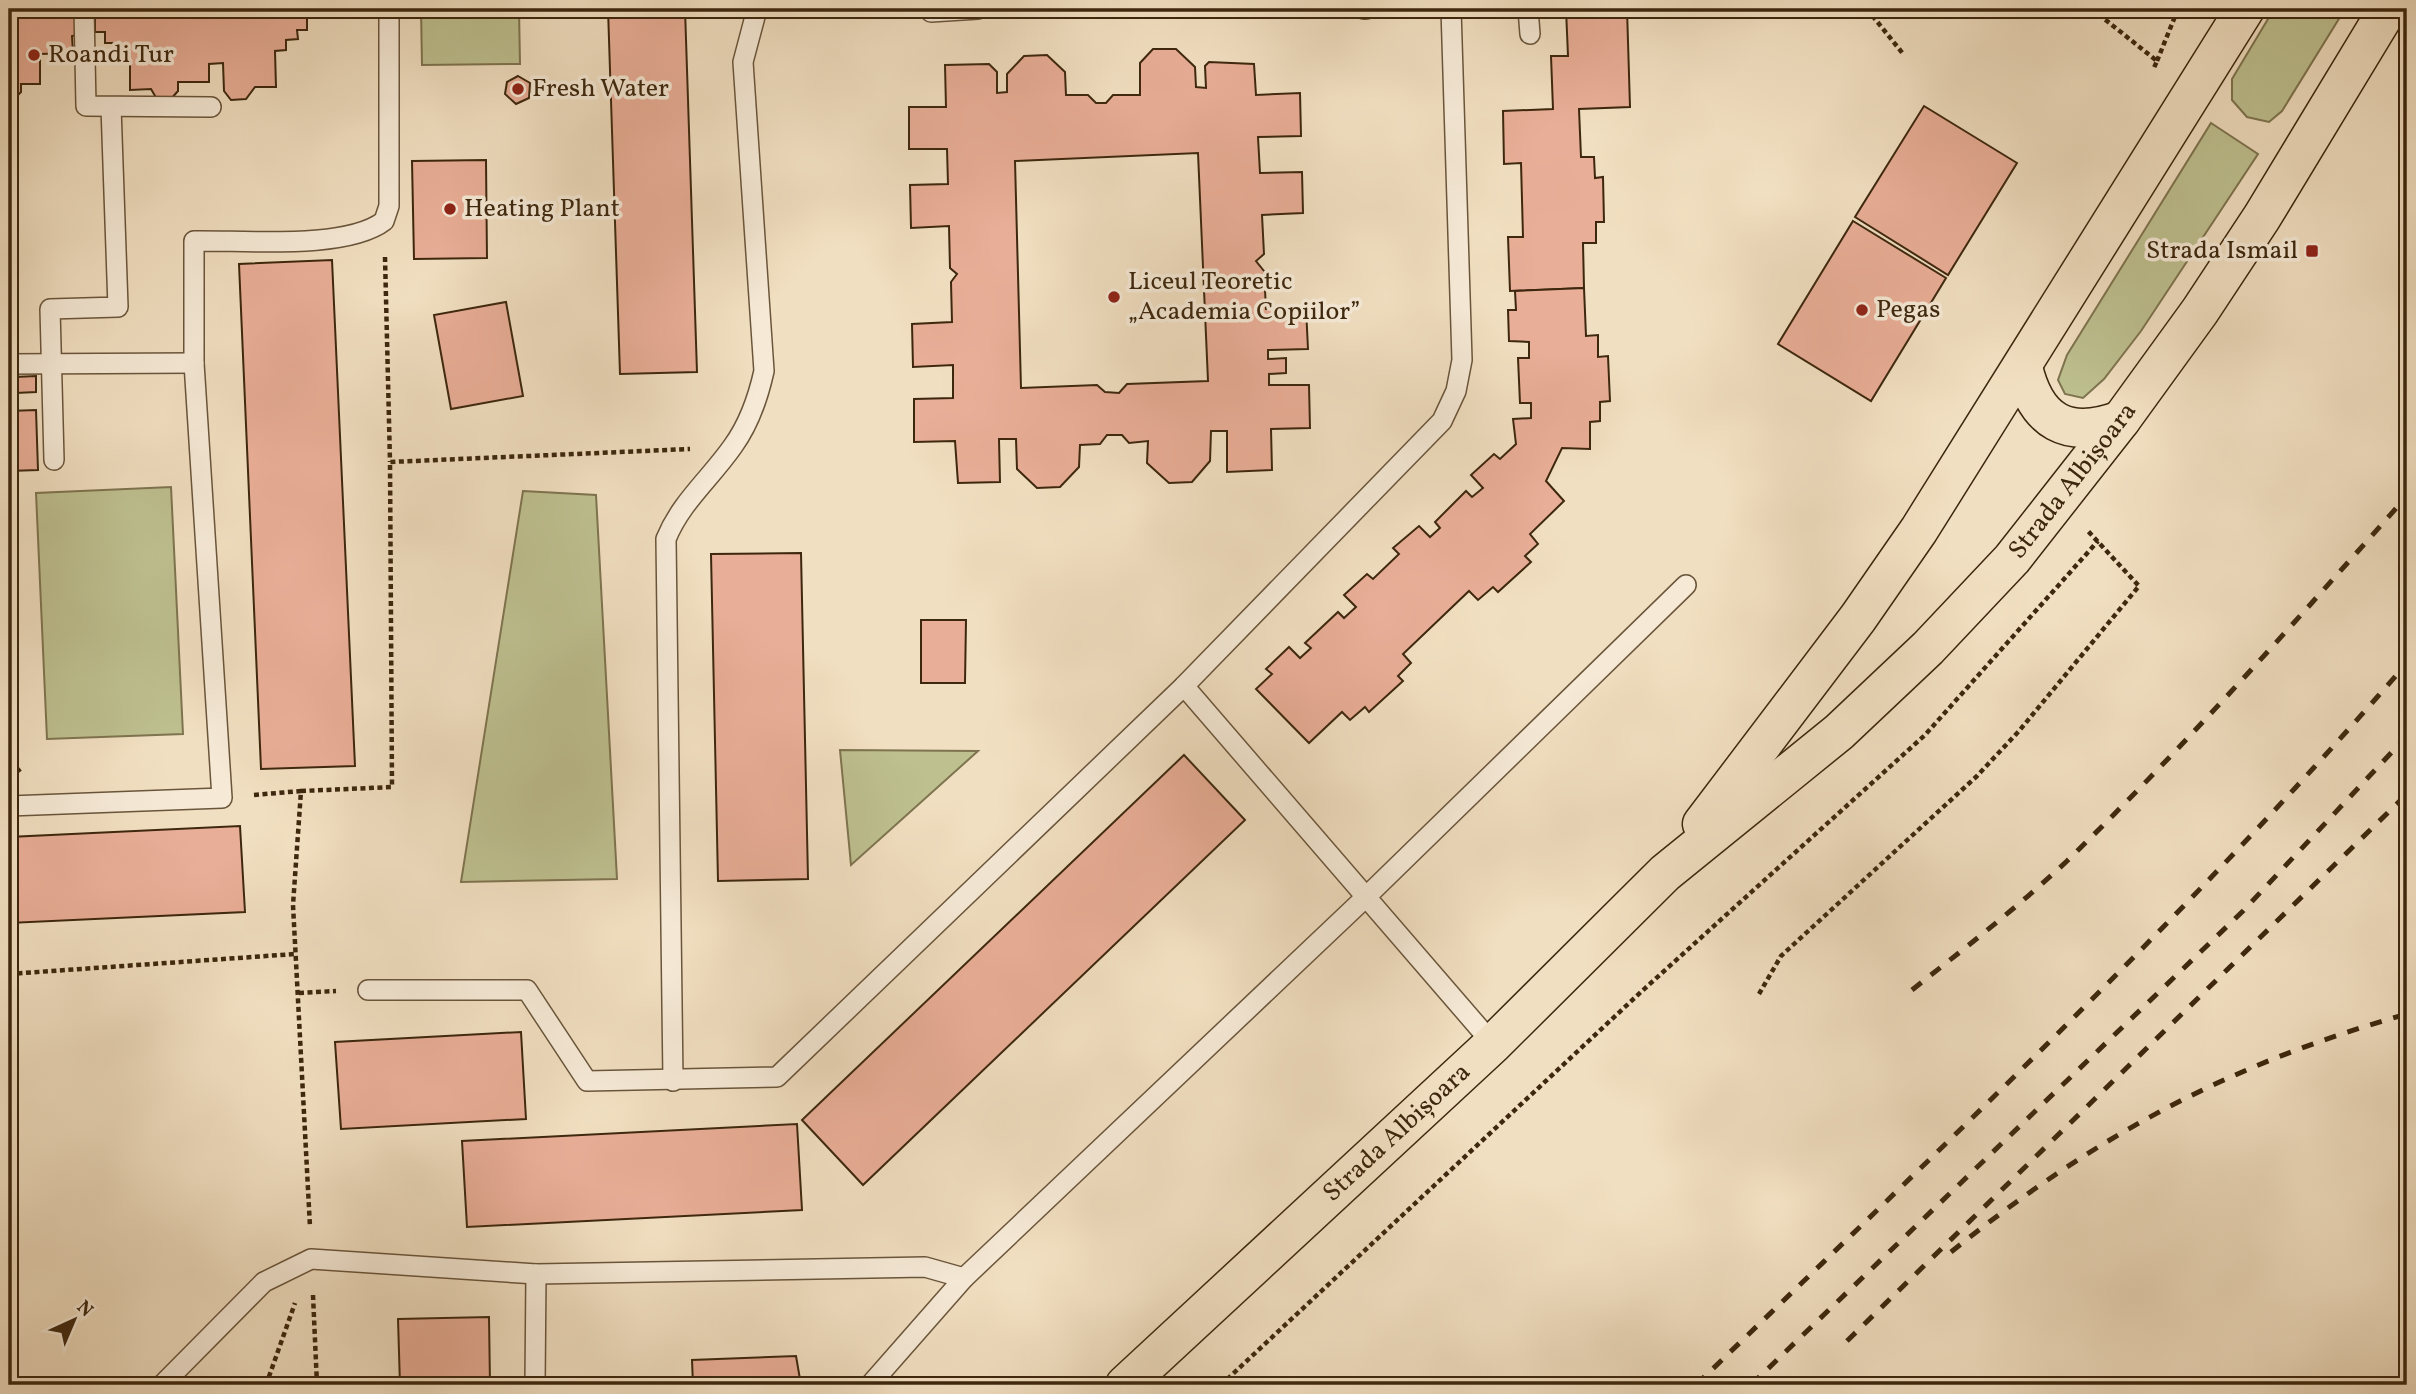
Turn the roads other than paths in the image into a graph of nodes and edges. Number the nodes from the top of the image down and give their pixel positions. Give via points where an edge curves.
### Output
1 (84, 9) edge
2 (389, 9) edge
3 (757, 9) edge
4 (978, 9) edge
5 (1451, 9) edge
6 (1528, 9) edge
7 (2245, 9) edge
8 (2388, 9) edge
9 (931, 12) dead end
10 (1530, 34) dead end
11 (111, 107) junction
12 (211, 107) dead end
13 (194, 363) junction
14 (9, 364) edge
15 (52, 365) junction
16 (2023, 367) junction
17 (2121, 420) junction
18 (54, 460) dead end
19 (1686, 585) dead end
20 (1184, 686) junction
21 (9, 806) edge
22 (1664, 873) junction
23 (1368, 895) junction
24 (369, 990) dead end
25 (1493, 1044) junction
26 (673, 1081) junction
27 (537, 1273) junction
28 (964, 1278) junction
29 (162, 1385) edge
30 (535, 1385) edge
31 (870, 1385) edge
32 (1125, 1385) edge

1 - 11 lane via 86,106
2 - 13 lane via 389,206 384,221 363,234 337,239 194,241
3 - 26 lane via 743,62 764,371 759,396 733,446 675,517 666,539
4 - 9 lane
5 - 20 lane via 1462,327 1456,391 1442,421 1417,450
6 - 10 lane
7 - 16 main road, Strada Albișoara
8 - 17 main road, Strada Albișoara via 2262,217
11 - 12 lane
11 - 15 lane via 118,307 50,309
13 - 15 lane
13 - 21 lane via 222,798
14 - 15 lane
15 - 18 lane
16 - 17 main road via 2029,393 2046,414 2069,428 2096,430
16 - 22 main road, Strada Albișoara via 1858,618
17 - 22 main road, Strada Albișoara via 2012,559 1928,648 1839,732
19 - 23 lane
20 - 23 lane
20 - 26 lane via 777,1077
22 - 25 main road, Strada Albișoara
23 - 25 lane
23 - 28 lane
24 - 26 lane via 527,990 587,1081
25 - 32 main road, Strada Albișoara
27 - 28 lane via 925,1267
27 - 29 lane via 311,1259 264,1282
27 - 30 lane
28 - 31 lane

